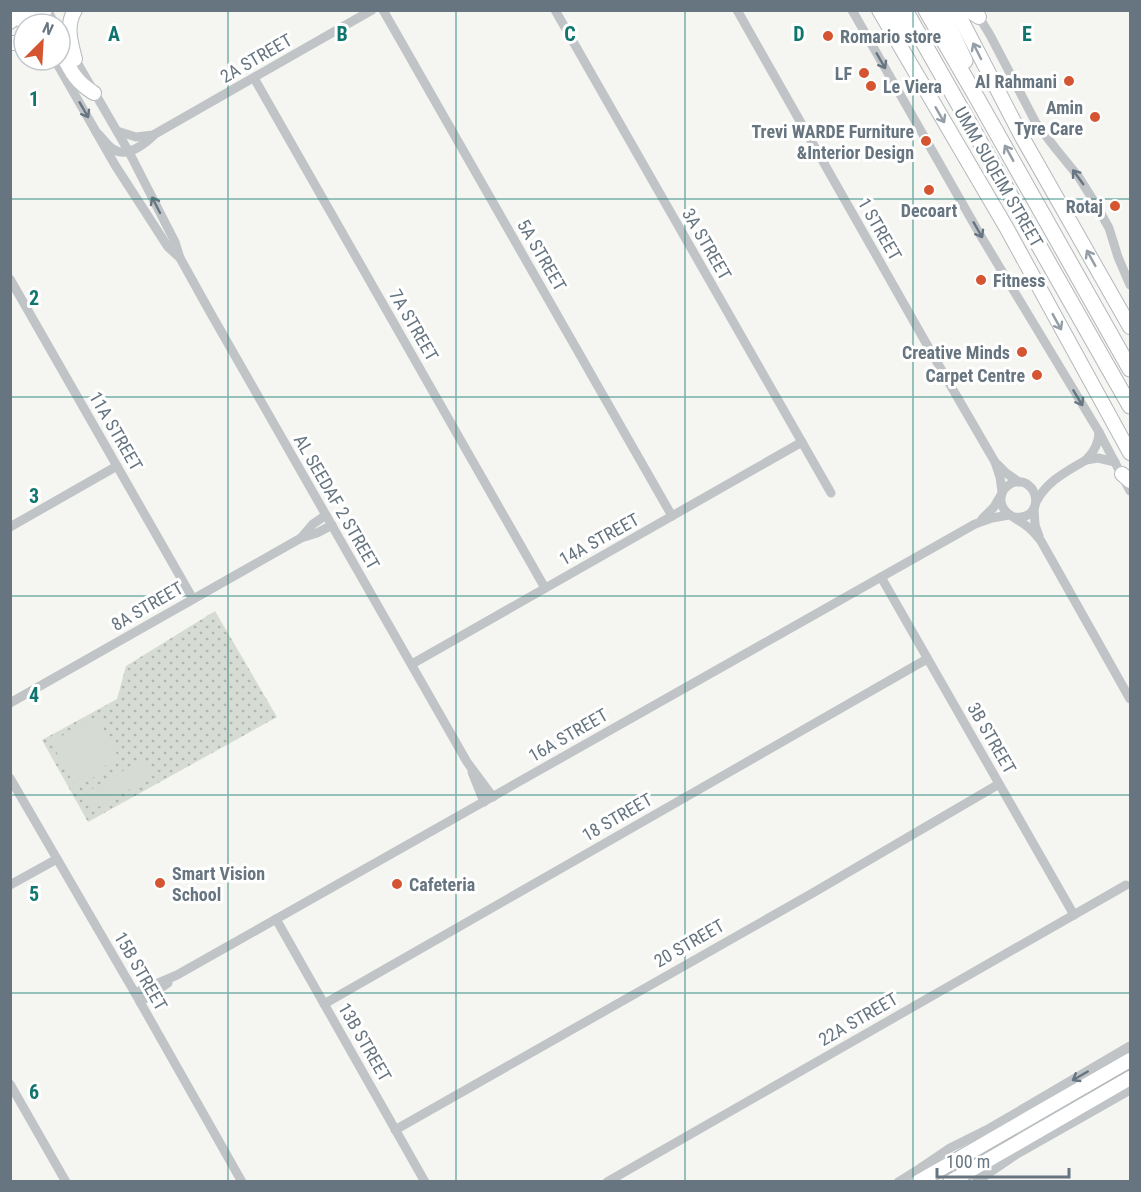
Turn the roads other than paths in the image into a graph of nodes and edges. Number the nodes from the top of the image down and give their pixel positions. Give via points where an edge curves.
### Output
1 (75, 10) edge
2 (372, 10) edge
3 (383, 10) edge
4 (555, 10) edge
5 (737, 10) edge
6 (852, 10) edge
7 (879, 10) edge
8 (893, 10) edge
9 (905, 10) edge
10 (926, 10) edge
11 (941, 10) edge
12 (956, 10) edge
13 (974, 13) edge
14 (72, 54) edge
15 (930, 57) junction
16 (75, 59) junction
17 (62, 72) edge
18 (72, 72) edge
19 (254, 78) junction
20 (94, 93) junction
21 (977, 98) junction
22 (117, 130) junction
23 (96, 132) junction
24 (155, 134) junction
25 (129, 152) junction
26 (180, 258) junction
27 (10, 279) edge
28 (1131, 285) edge
29 (1131, 327) edge
30 (1131, 369) edge
31 (1131, 406) edge
32 (1099, 432) junction
33 (802, 442) junction
34 (1131, 453) edge
35 (1086, 460) junction
36 (995, 462) junction
37 (117, 466) junction
38 (1123, 472) edge
39 (1055, 478) junction
40 (1022, 483) junction
41 (1131, 491) edge
42 (831, 493) dead end
43 (1002, 494) junction
44 (1035, 505) junction
45 (326, 515) junction
46 (672, 516) junction
47 (1011, 516) junction
48 (975, 524) junction
49 (332, 525) junction
50 (10, 527) edge
51 (301, 538) junction
52 (1041, 541) junction
53 (881, 577) junction
54 (545, 588) junction
55 (192, 599) junction
56 (927, 659) junction
57 (412, 664) junction
58 (1131, 699) edge
59 (10, 703) edge
60 (10, 778) edge
61 (999, 784) junction
62 (488, 799) junction
63 (57, 859) junction
64 (10, 885) edge
65 (1125, 885) dead end
66 (1074, 915) junction
67 (276, 919) junction
68 (138, 998) junction
69 (324, 1004) junction
70 (1131, 1046) edge
71 (1131, 1060) edge
72 (1131, 1078) edge
73 (10, 1084) edge
74 (1131, 1090) edge
75 (395, 1130) junction
76 (66, 1182) edge
77 (242, 1182) edge
78 (425, 1182) edge
79 (607, 1182) edge
80 (898, 1182) edge
81 (918, 1182) edge
82 (950, 1182) edge
83 (976, 1182) edge

1 - 16 main road via 69,34
2 - 19 street, 2A STREET
3 - 46 street, 5A STREET
4 - 33 street, 3A STREET
5 - 36 street, 1 STREET
6 -> 32 street
7 -> 34 main road via 1006,227
8 - 15 main road via 910,37
9 - 15 main road, UMM SUQEIM STREET
10 - 21 main road, UMM SUQEIM STREET
11 - 21 main road
29 -> 12 main road via 1022,137
28 -> 13 street via 1095,203 1036,123
14 - 16 street, AL SEEDAF 2 STREET
15 - 31 main road, UMM SUQEIM STREET
16 - 20 street, AL SEEDAF 2 STREET
17 -> 23 street, AL SEEDAF 2 STREET
18 - 20 main road
19 - 24 street, 2A STREET
19 - 54 street, 7A STREET
20 - 22 street, AL SEEDAF 2 STREET
30 -> 21 main road, UMM SUQEIM STREET
22 - 24 street, 2A STREET via 136,137
22 - 25 street, AL SEEDAF 2 STREET
23 - 25 street via 114,150
23 - 26 street, AL SEEDAF 2 STREET via 165,242
24 - 25 street, 2A STREET
26 -> 25 street, AL SEEDAF 2 STREET
26 - 45 street, AL SEEDAF 2 STREET
27 - 37 street, 11A STREET
32 - 35 street via 1096,446
32 - 38 street
33 - 42 street, 3A STREET
33 - 46 street, 14A STREET
35 - 38 street via 1098,458
35 - 39 street
36 - 40 street, 1 STREET
36 - 43 street, 1 STREET
37 - 50 street
37 - 55 street, 11A STREET
38 - 41 street
39 - 40 street
39 - 44 street
40 - 43 street via 1009,485
40 - 44 street via 1034,490
43 - 47 street via 1002,507
43 - 48 street, 16A STREET via 990,512
44 - 47 street via 1028,515
44 - 52 street via 1035,525
45 - 49 street, AL SEEDAF 2 STREET
45 - 51 street, 8A STREET
46 - 54 street, 14A STREET
47 - 48 street, 16A STREET
47 - 52 street via 1029,527
48 - 53 street, 16A STREET
49 - 51 street, 8A STREET
49 - 57 street, AL SEEDAF 2 STREET
51 - 55 street, 8A STREET
52 - 58 street
53 - 56 street, 3B STREET
53 - 62 street, 16A STREET
54 - 57 street, 14A STREET
55 - 59 street, 8A STREET
56 - 61 street, 3B STREET
56 - 69 street, 18 STREET
57 - 62 street, AL SEEDAF 2 STREET
60 - 63 street, 15B STREET
61 - 66 street, 3B STREET
61 - 75 street, 20 STREET
62 - 67 street, 16A STREET
63 - 64 street
63 - 68 street, 15B STREET
65 - 66 street, 22A STREET
66 - 79 street, 22A STREET
67 - 68 street, 16A STREET
67 - 69 street, 13B STREET
68 - 77 street, 15B STREET
69 - 75 street, 13B STREET
70 -> 80 street via 950,1148
71 - 81 main road
72 - 82 main road
73 - 76 street
74 - 83 street via 1017,1154
75 - 78 street, 13B STREET

